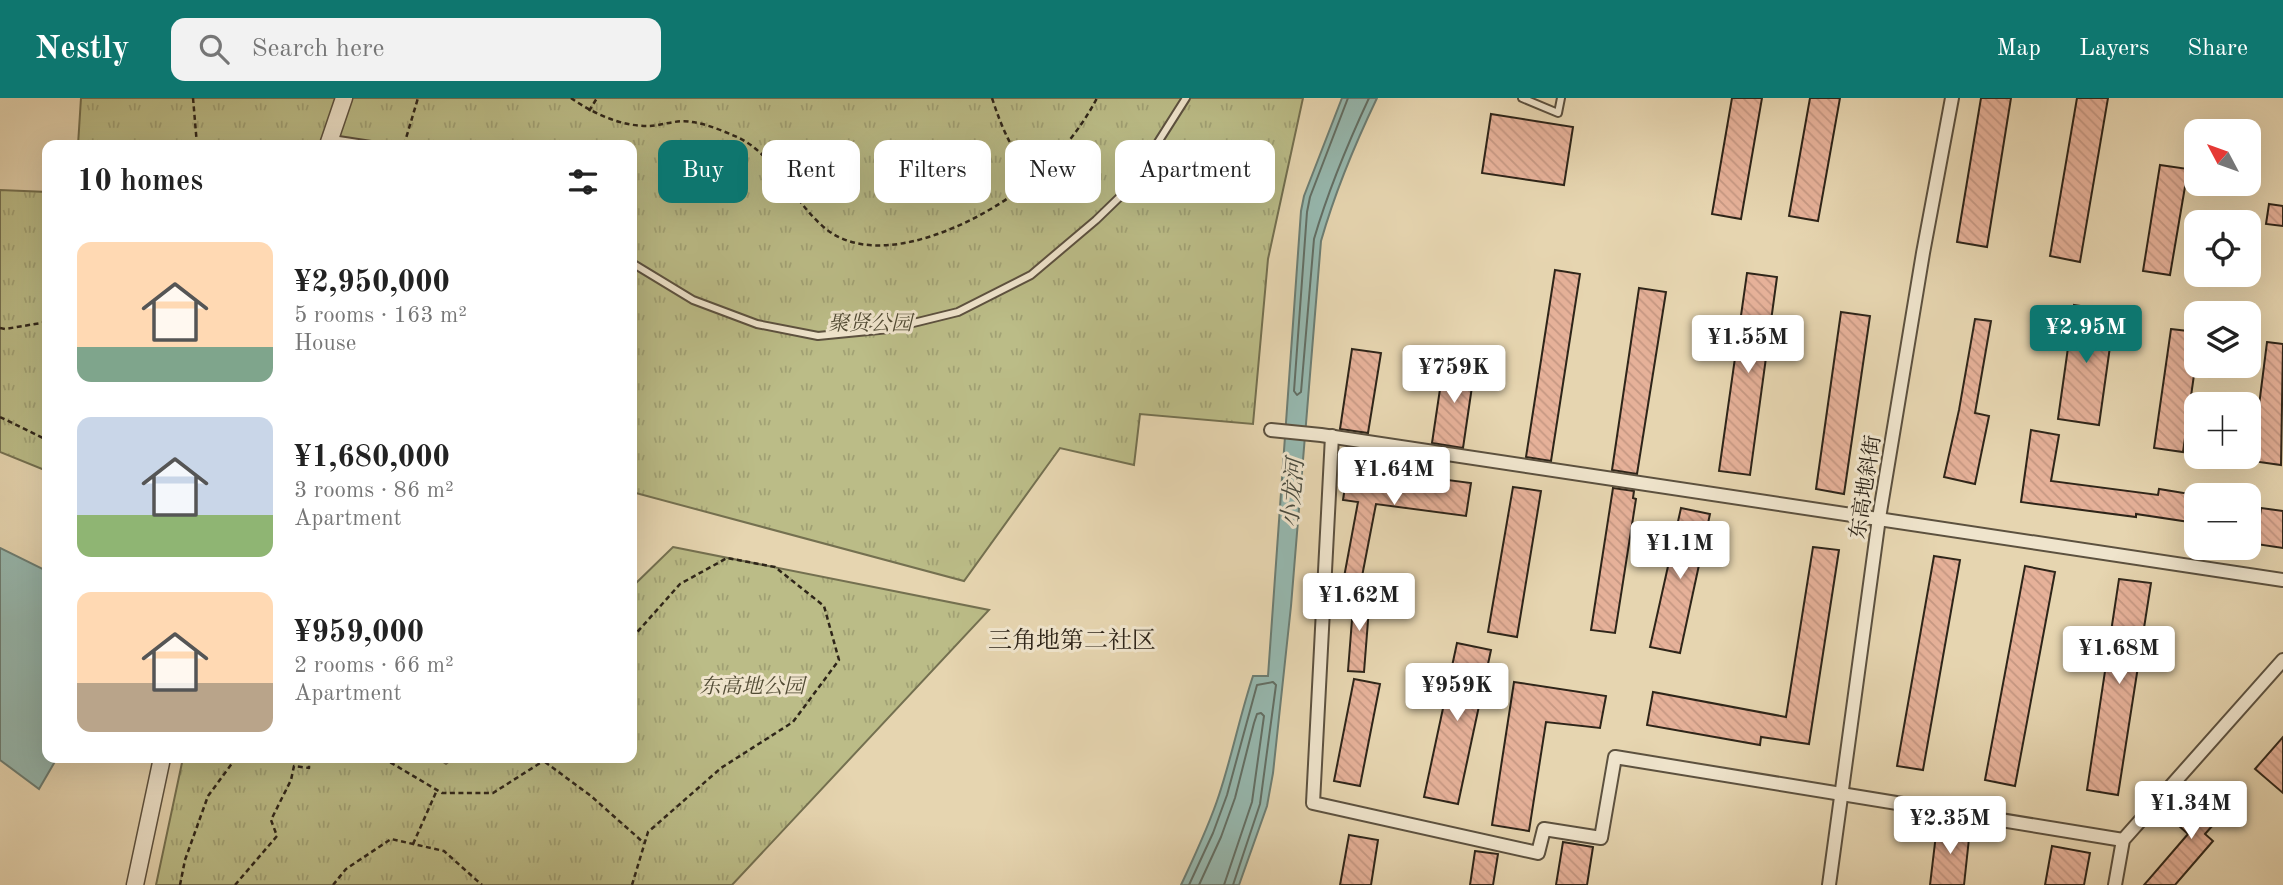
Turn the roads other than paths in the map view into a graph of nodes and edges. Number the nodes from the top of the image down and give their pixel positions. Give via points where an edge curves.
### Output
1 (344, 98) edge
2 (1185, 98) edge
3 (1522, 98) edge
4 (1561, 98) edge
5 (1952, 98) edge
6 (330, 140) edge
7 (637, 266) edge
8 (1271, 430) dead end
9 (1327, 435) junction
10 (1879, 518) junction
11 (2283, 580) edge
12 (2283, 660) edge
13 (161, 763) edge
14 (1842, 794) junction
15 (2123, 840) junction
16 (135, 885) edge
17 (1829, 885) edge
18 (2115, 885) edge

1 - 6 street
2 - 7 lane via 1129,188 1096,220 1031,275 958,312 889,330 818,336 757,324 693,300
3 - 4 lane via 1558,113
5 - 10 street, 东高地斜街
8 - 9 street
9 - 10 street
9 - 14 street via 1312,803 1538,853 1544,829 1601,838 1615,757
10 - 11 street
10 - 14 street, 东高地斜街
12 - 15 street
13 - 16 street
14 - 15 street
14 - 17 street, 东高地斜街
15 - 18 street

